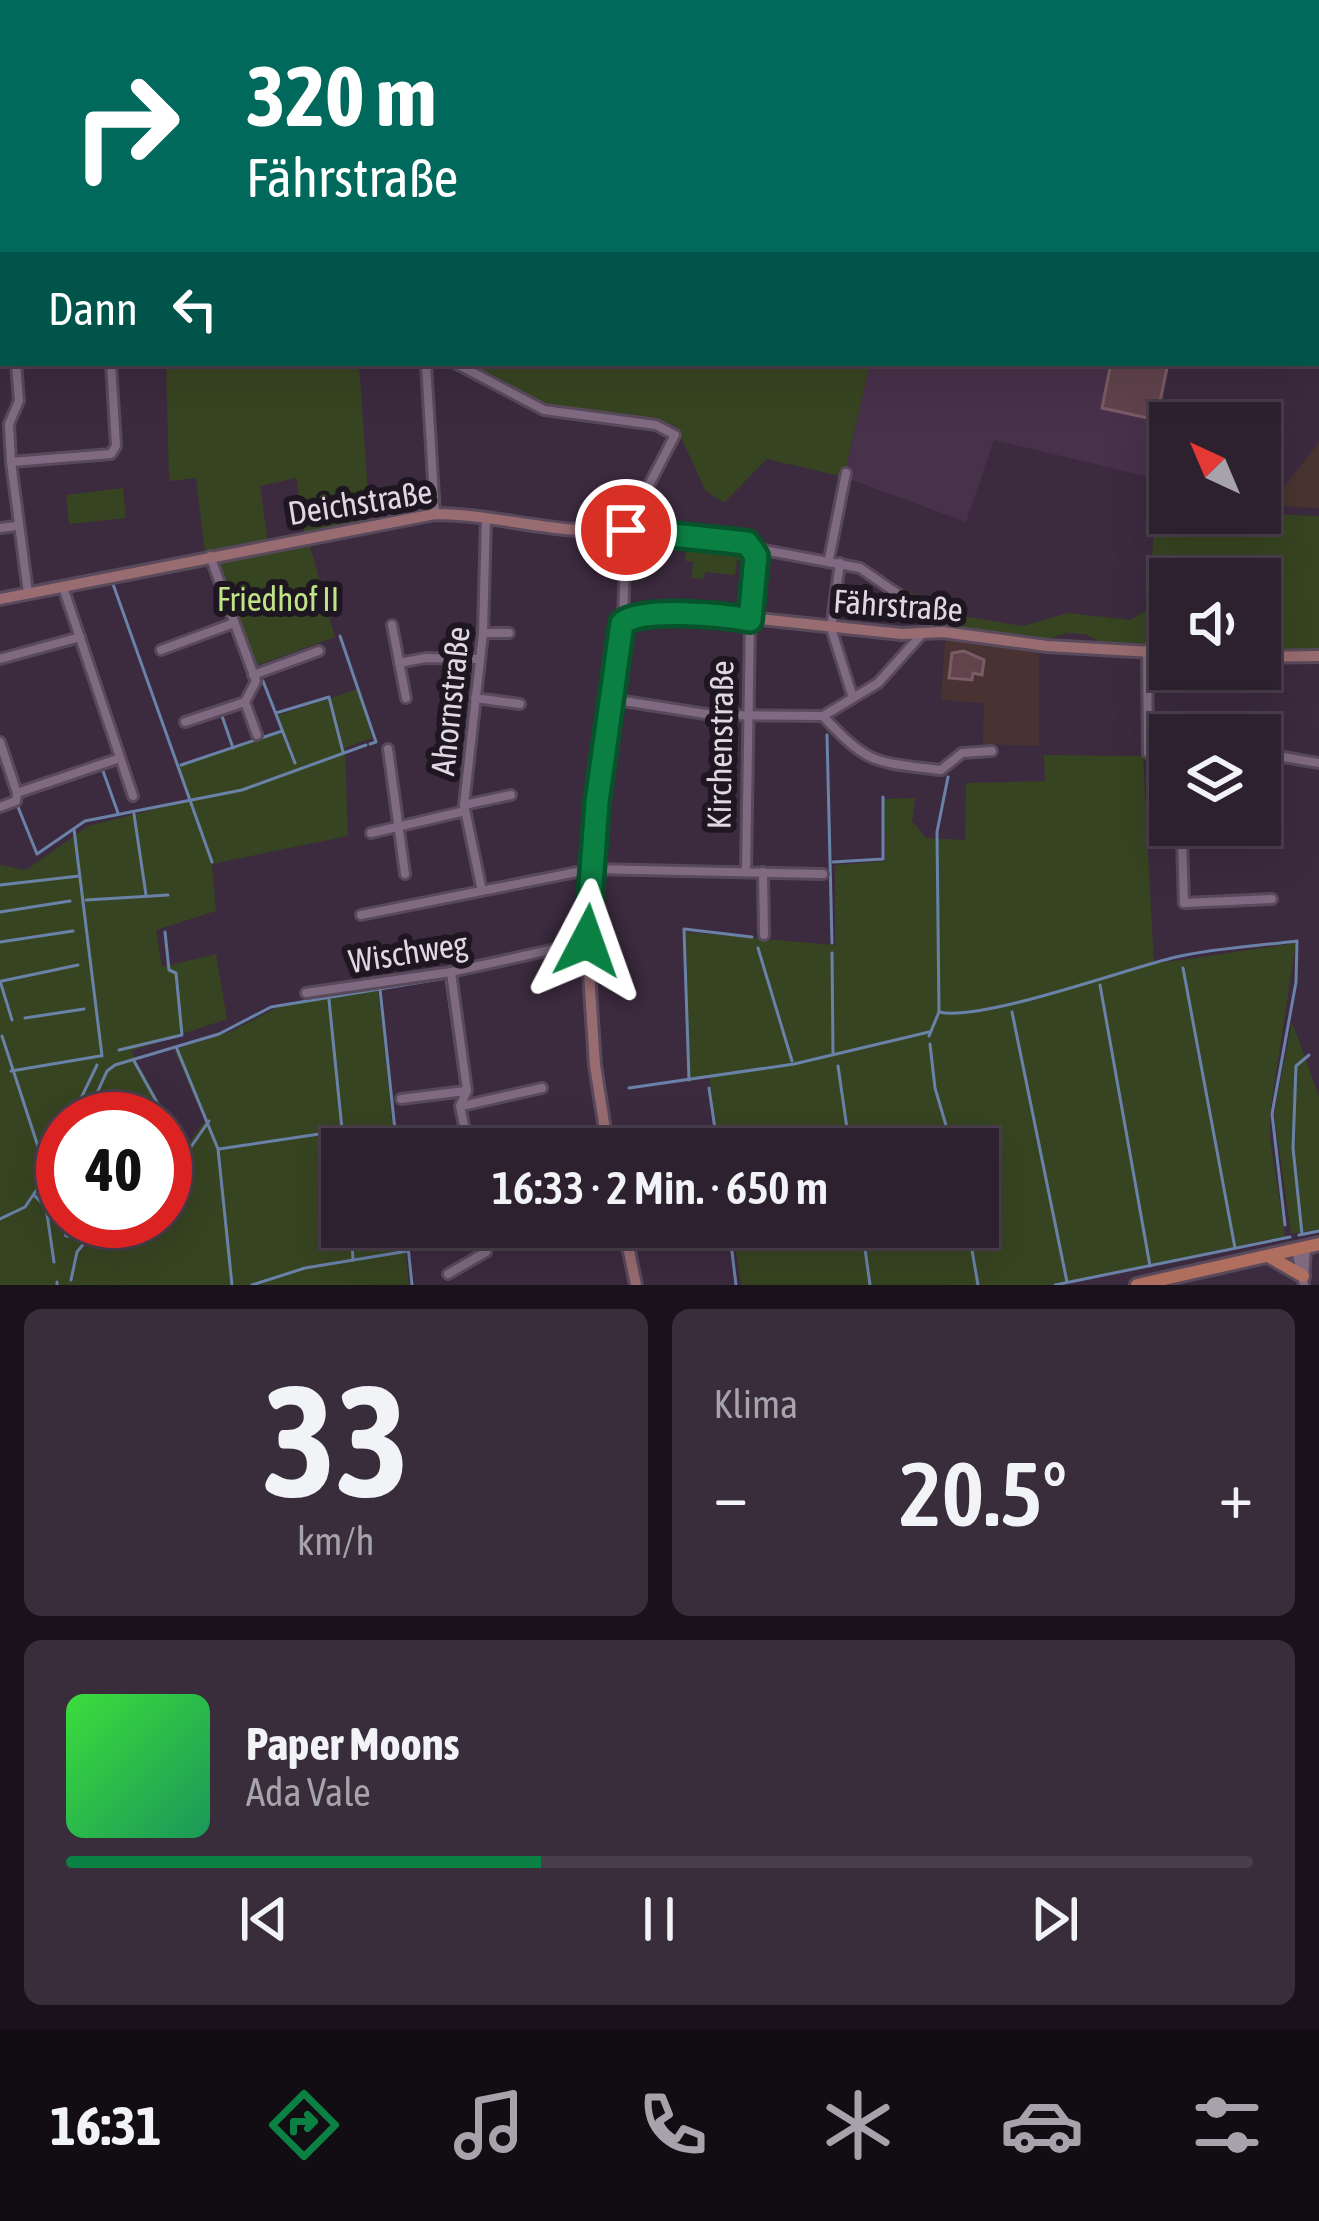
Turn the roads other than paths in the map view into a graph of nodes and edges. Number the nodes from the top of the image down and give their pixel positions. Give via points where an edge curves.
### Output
1 (16, 366) edge
2 (111, 366) edge
3 (426, 366) edge
4 (461, 366) edge
5 (11, 462) junction
6 (846, 473) dead end
7 (435, 514) junction
8 (486, 514) junction
9 (16, 526) junction
10 (0, 529) edge
11 (626, 530) junction
12 (754, 548) junction
13 (211, 556) junction
14 (829, 559) junction
15 (840, 563) junction
16 (63, 585) junction
17 (28, 593) junction
18 (0, 599) edge
19 (930, 616) dead end
20 (623, 620) junction
21 (750, 620) junction
22 (234, 623) junction
23 (392, 625) dead end
24 (830, 628) junction
25 (483, 633) junction
26 (509, 633) dead end
27 (922, 634) junction
28 (80, 637) junction
29 (161, 650) dead end
30 (1147, 650) joint
31 (319, 651) dead end
32 (1319, 656) edge
33 (1281, 657) edge
34 (0, 659) edge
35 (480, 659) junction
36 (399, 663) junction
37 (253, 675) junction
38 (406, 698) dead end
39 (475, 698) junction
40 (853, 698) junction
41 (610, 699) junction
42 (245, 702) junction
43 (520, 704) dead end
44 (823, 716) junction
45 (746, 717) junction
46 (185, 722) dead end
47 (257, 735) dead end
48 (0, 742) edge
49 (388, 749) dead end
50 (992, 751) dead end
51 (1149, 753) edge
52 (1281, 757) edge
53 (120, 758) junction
54 (1319, 763) edge
55 (17, 794) junction
56 (511, 795) dead end
57 (133, 796) dead end
58 (0, 807) edge
59 (464, 808) junction
60 (399, 828) junction
61 (370, 833) dead end
62 (1183, 846) edge
63 (592, 869) junction
64 (746, 871) junction
65 (763, 872) junction
66 (405, 874) dead end
67 (823, 874) dead end
68 (482, 891) junction
69 (1272, 899) dead end
70 (362, 915) dead end
71 (764, 935) dead end
72 (587, 941) junction
73 (451, 971) junction
74 (306, 993) dead end
75 (542, 1088) dead end
76 (466, 1091) junction
77 (401, 1099) dead end
78 (460, 1106) junction
79 (465, 1128) edge
80 (605, 1128) edge
81 (1307, 1247) edge
82 (485, 1248) edge
83 (628, 1248) edge
84 (1269, 1257) junction
85 (448, 1274) dead end
86 (1303, 1280) edge
87 (636, 1285) edge
88 (1137, 1285) edge

1 - 5 street
2 - 5 street via 111,454
3 - 7 street
4 - 11 street via 544,410 656,425 675,436
5 - 9 street
6 - 14 street
7 - 8 street, Deichstraße
7 - 13 street, Deichstraße
8 - 11 street, Deichstraße
8 - 25 street, Ahornstraße
9 - 10 street
9 - 17 street
11 - 12 street, Deichstraße
11 - 20 street
12 - 14 street, Deichstraße
12 - 21 street, Kirchenstraße
13 - 16 street, Deichstraße
13 - 22 street
14 - 15 street, Deichstraße
15 - 19 street, Deichstraße
15 - 24 street
16 - 17 street, Deichstraße
16 - 28 street
17 - 18 street, Deichstraße
20 - 21 street, Fährstraße
20 - 41 street
21 - 24 street, Fährstraße
21 - 45 street, Kirchenstraße
22 - 29 street
22 - 37 street
23 - 36 street
24 - 27 street, Fährstraße
24 - 40 street
25 - 26 street
25 - 35 street, Ahornstraße
27 - 30 street, Fährstraße
27 - 40 street via 878,683
28 - 34 street
28 - 53 street
30 - 51 street
31 - 37 street
32 - 33 street
35 - 36 street
35 - 39 street, Ahornstraße
36 - 38 street
37 - 42 street via 256,688
39 - 43 street
39 - 59 street, Ahornstraße
40 - 44 street
41 - 45 street
41 - 63 street
42 - 46 street
42 - 47 street
44 - 45 street
44 - 50 street via 874,761 941,770 962,753
45 - 64 street, Kirchenstraße
48 - 55 street
49 - 60 street
52 - 54 street
53 - 55 street
53 - 57 street
55 - 58 street
56 - 59 street
59 - 60 street
59 - 68 street, Ahornstraße
60 - 61 street
60 - 66 street
62 - 69 street via 1184,902
63 - 64 street
63 - 68 street
63 - 72 street
64 - 65 street
65 - 67 street
65 - 71 street, Kirchenstraße
68 - 70 street
72 - 73 street, Wischweg
72 - 80 street
73 - 74 street, Wischweg
73 - 76 street
75 - 78 street
76 - 77 street
76 - 78 street
78 - 79 street
81 - 84 main road
81 - 86 street
82 - 85 street
83 - 87 street
84 - 86 main road
84 - 88 main road

